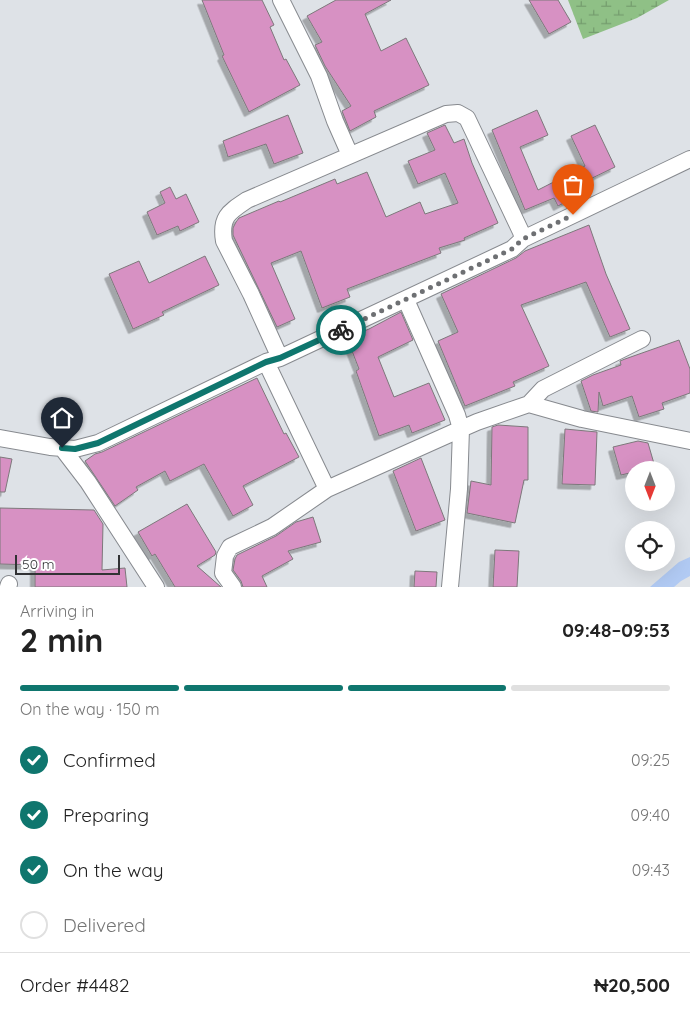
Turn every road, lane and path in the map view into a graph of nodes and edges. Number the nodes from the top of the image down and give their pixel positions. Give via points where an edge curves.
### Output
1 (281, 0) edge
2 (350, 155) junction
3 (690, 159) edge
4 (523, 239) junction
5 (406, 300) junction
6 (642, 339) dead end
7 (273, 360) junction
8 (529, 404) junction
9 (461, 429) junction
10 (0, 438) edge
11 (690, 441) edge
12 (62, 448) junction
13 (327, 489) junction
14 (156, 587) edge
15 (233, 587) edge
16 (450, 587) edge

1 - 2 street via 319,76
2 - 4 street via 446,114 458,113 467,118
2 - 7 street via 247,200 229,212 224,222 224,240 251,294
3 - 4 street
4 - 5 street via 512,249
5 - 7 street
5 - 9 street
6 - 8 street via 543,390
7 - 12 street via 98,443 75,449
7 - 13 street
8 - 9 street
8 - 11 street via 582,419
9 - 13 street
9 - 16 street
10 - 12 street
12 - 14 street
13 - 15 street via 272,527 230,547 223,573

